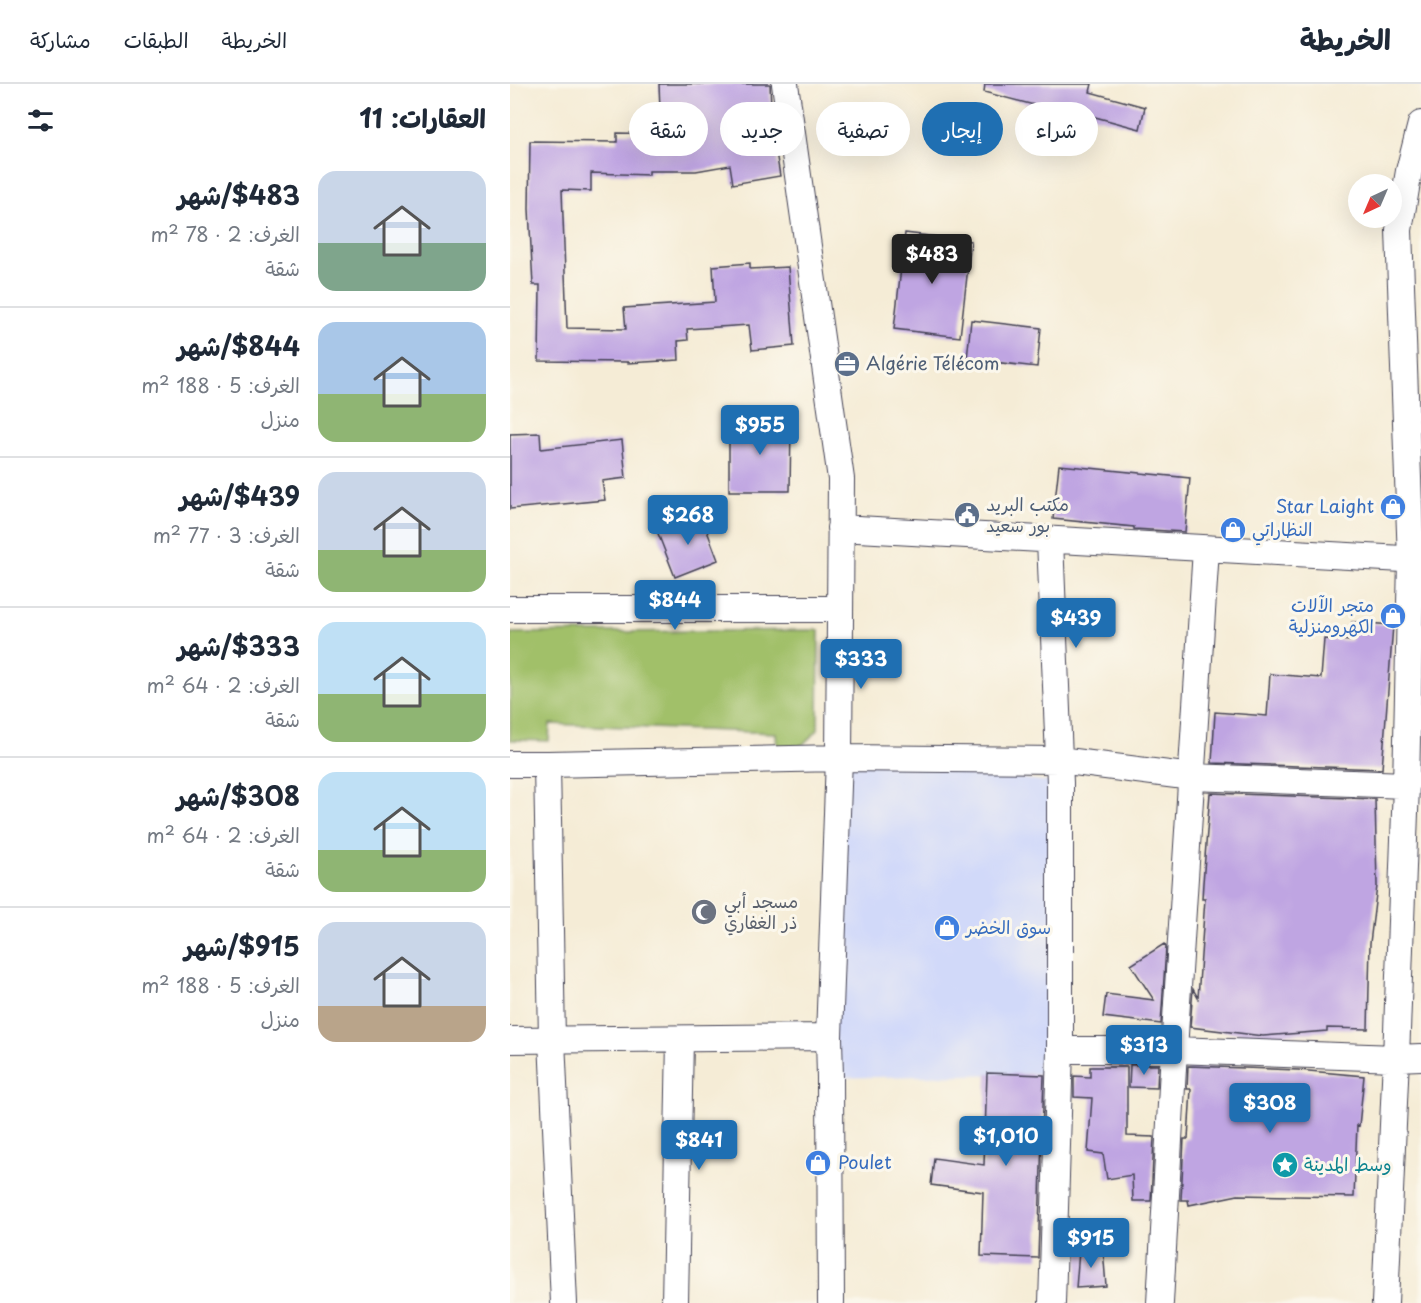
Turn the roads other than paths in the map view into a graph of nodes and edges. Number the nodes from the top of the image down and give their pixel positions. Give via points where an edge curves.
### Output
1 (785, 84) edge
2 (1421, 123) edge
3 (1411, 257) edge
4 (840, 528) junction
5 (1050, 540) junction
6 (1206, 549) junction
7 (1416, 560) edge
8 (510, 609) edge
9 (840, 609) junction
10 (839, 758) junction
11 (1059, 760) junction
12 (510, 764) edge
13 (547, 764) junction
14 (1192, 777) junction
15 (1406, 784) junction
16 (829, 1037) junction
17 (680, 1039) junction
18 (510, 1040) edge
19 (552, 1040) junction
20 (1060, 1050) junction
21 (1174, 1050) junction
22 (1421, 1057) edge
23 (1396, 1058) junction
24 (564, 1303) edge
25 (675, 1303) edge
26 (831, 1303) edge
27 (1052, 1303) edge
28 (1160, 1303) edge
29 (1384, 1303) edge

1 - 4 street via 841,479
2 - 3 street via 1399,231
3 - 7 street
4 - 5 street
4 - 9 street
5 - 6 street
5 - 11 street
6 - 7 street
6 - 14 street
7 - 15 street
8 - 9 street
9 - 10 street
10 - 11 street
10 - 13 street
10 - 16 street
11 - 14 street
11 - 20 street
12 - 13 street
13 - 19 street
14 - 15 street
14 - 21 street
15 - 23 street
16 - 17 street
16 - 26 street
17 - 19 street
17 - 25 street
18 - 19 street
19 - 24 street
20 - 21 street
20 - 27 street
21 - 23 street
21 - 28 street
22 - 23 street
23 - 29 street

